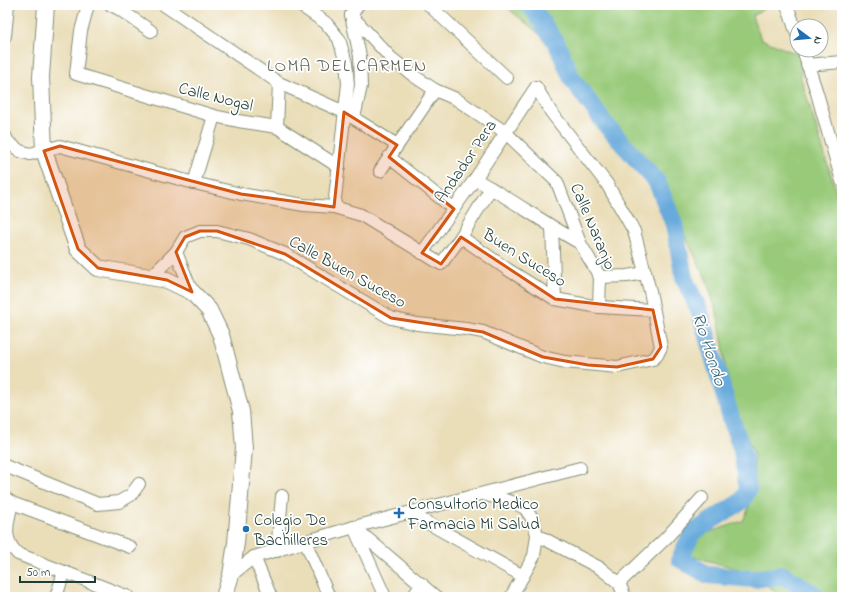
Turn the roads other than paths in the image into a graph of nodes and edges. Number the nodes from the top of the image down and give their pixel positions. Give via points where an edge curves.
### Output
1 (8, 5) edge
2 (46, 5) edge
3 (88, 5) edge
4 (111, 5) edge
5 (164, 5) edge
6 (300, 5) edge
7 (430, 5) edge
8 (787, 5) edge
9 (354, 10) edge
10 (791, 18) edge
11 (151, 31) dead end
12 (5, 36) edge
13 (805, 58) edge
14 (842, 62) edge
15 (807, 64) junction
16 (507, 78) dead end
17 (279, 83) junction
18 (435, 90) junction
19 (349, 115) junction
20 (214, 116) junction
21 (277, 127) junction
22 (505, 132) junction
23 (5, 136) edge
24 (397, 145) junction
25 (44, 151) junction
26 (389, 157) junction
27 (339, 167) junction
28 (380, 171) dead end
29 (475, 179) junction
30 (842, 181) edge
31 (194, 183) junction
32 (491, 188) junction
33 (334, 207) junction
34 (454, 209) junction
35 (552, 228) junction
36 (461, 237) junction
37 (580, 243) junction
38 (176, 252) junction
39 (422, 253) junction
40 (645, 273) junction
41 (151, 277) junction
42 (600, 277) junction
43 (192, 292) junction
44 (555, 300) junction
45 (599, 307) junction
46 (654, 310) junction
47 (5, 466) edge
48 (580, 468) dead end
49 (139, 484) dead end
50 (482, 494) junction
51 (282, 496) dead end
52 (702, 498) dead end
53 (8, 501) edge
54 (410, 513) junction
55 (354, 527) junction
56 (537, 535) junction
57 (305, 541) junction
58 (130, 547) dead end
59 (277, 551) junction
60 (254, 556) junction
61 (64, 572) junction
62 (230, 575) junction
63 (523, 576) junction
64 (619, 583) junction
65 (422, 584) junction
66 (56, 597) edge
67 (129, 597) edge
68 (224, 597) edge
69 (271, 597) edge
70 (329, 597) edge
71 (385, 597) edge
72 (413, 597) edge
73 (436, 597) edge
74 (511, 597) edge
75 (625, 597) edge

1 - 12 street
2 - 25 main road via 42,77
3 - 20 street, Calle Nogal via 81,31 76,74
4 - 11 street
5 - 17 street
6 - 19 street via 326,23 339,39 346,63
7 - 16 street
8 - 10 street
9 - 18 street, Calle Naranjo via 391,58
9 - 19 street via 361,86
13 - 15 street
14 - 15 street
15 - 30 street
17 - 19 street
17 - 21 street
18 - 22 street, Calle Naranjo via 456,98
18 - 24 street
19 - 24 street
19 - 27 street
20 - 21 street, Calle Nogal
20 - 31 street
21 - 27 street, Calle Nogal
22 - 29 street, Andador Pera
22 - 37 street, Calle Naranjo via 557,182
22 - 40 street, Andador Pera via 536,87 551,112 607,184 634,231
23 - 25 street via 8,142 20,151 30,154
24 - 26 street
25 - 31 street via 60,146
25 - 41 main road via 78,249 98,268
26 - 28 street
26 - 34 street
27 - 33 street
29 - 32 street
29 - 34 street, Andador Pera
31 - 33 street via 249,195
32 - 35 street
32 - 36 street
33 - 39 street via 360,214
34 - 39 street, Andador Pera
35 - 37 street
35 - 44 street
36 - 39 street, Buen Suceso via 441,264
36 - 44 street, Buen Suceso
37 - 42 street, Calle Naranjo
38 - 41 street, Calle Buen Suceso
38 - 43 street
38 - 46 street, Calle Buen Suceso via 185,237 200,230 217,231 249,239 286,254 391,318 417,324 483,332 544,357 565,362 617,367 653,359 661,348
40 - 42 street
40 - 46 street
41 - 43 main road via 167,280
42 - 45 street, Calle Naranjo
43 - 62 main road via 209,310 221,335 241,411 244,448 236,543
44 - 45 street, Buen Suceso
45 - 46 street, Buen Suceso
47 - 49 street via 98,504 119,502 131,495
48 - 50 street
50 - 54 street
50 - 56 street via 526,508
51 - 59 street
52 - 64 street via 666,538
53 - 58 street
53 - 61 street via 7,539 11,548 18,554
54 - 55 street
54 - 63 street
55 - 57 street
55 - 65 street
55 - 71 street
56 - 63 street via 534,556
56 - 64 street via 589,561
57 - 59 street
57 - 70 street
59 - 60 street
60 - 62 street
60 - 69 street
61 - 66 street
61 - 67 street
62 - 68 main road
63 - 74 street
64 - 75 street
65 - 72 street
65 - 73 street

